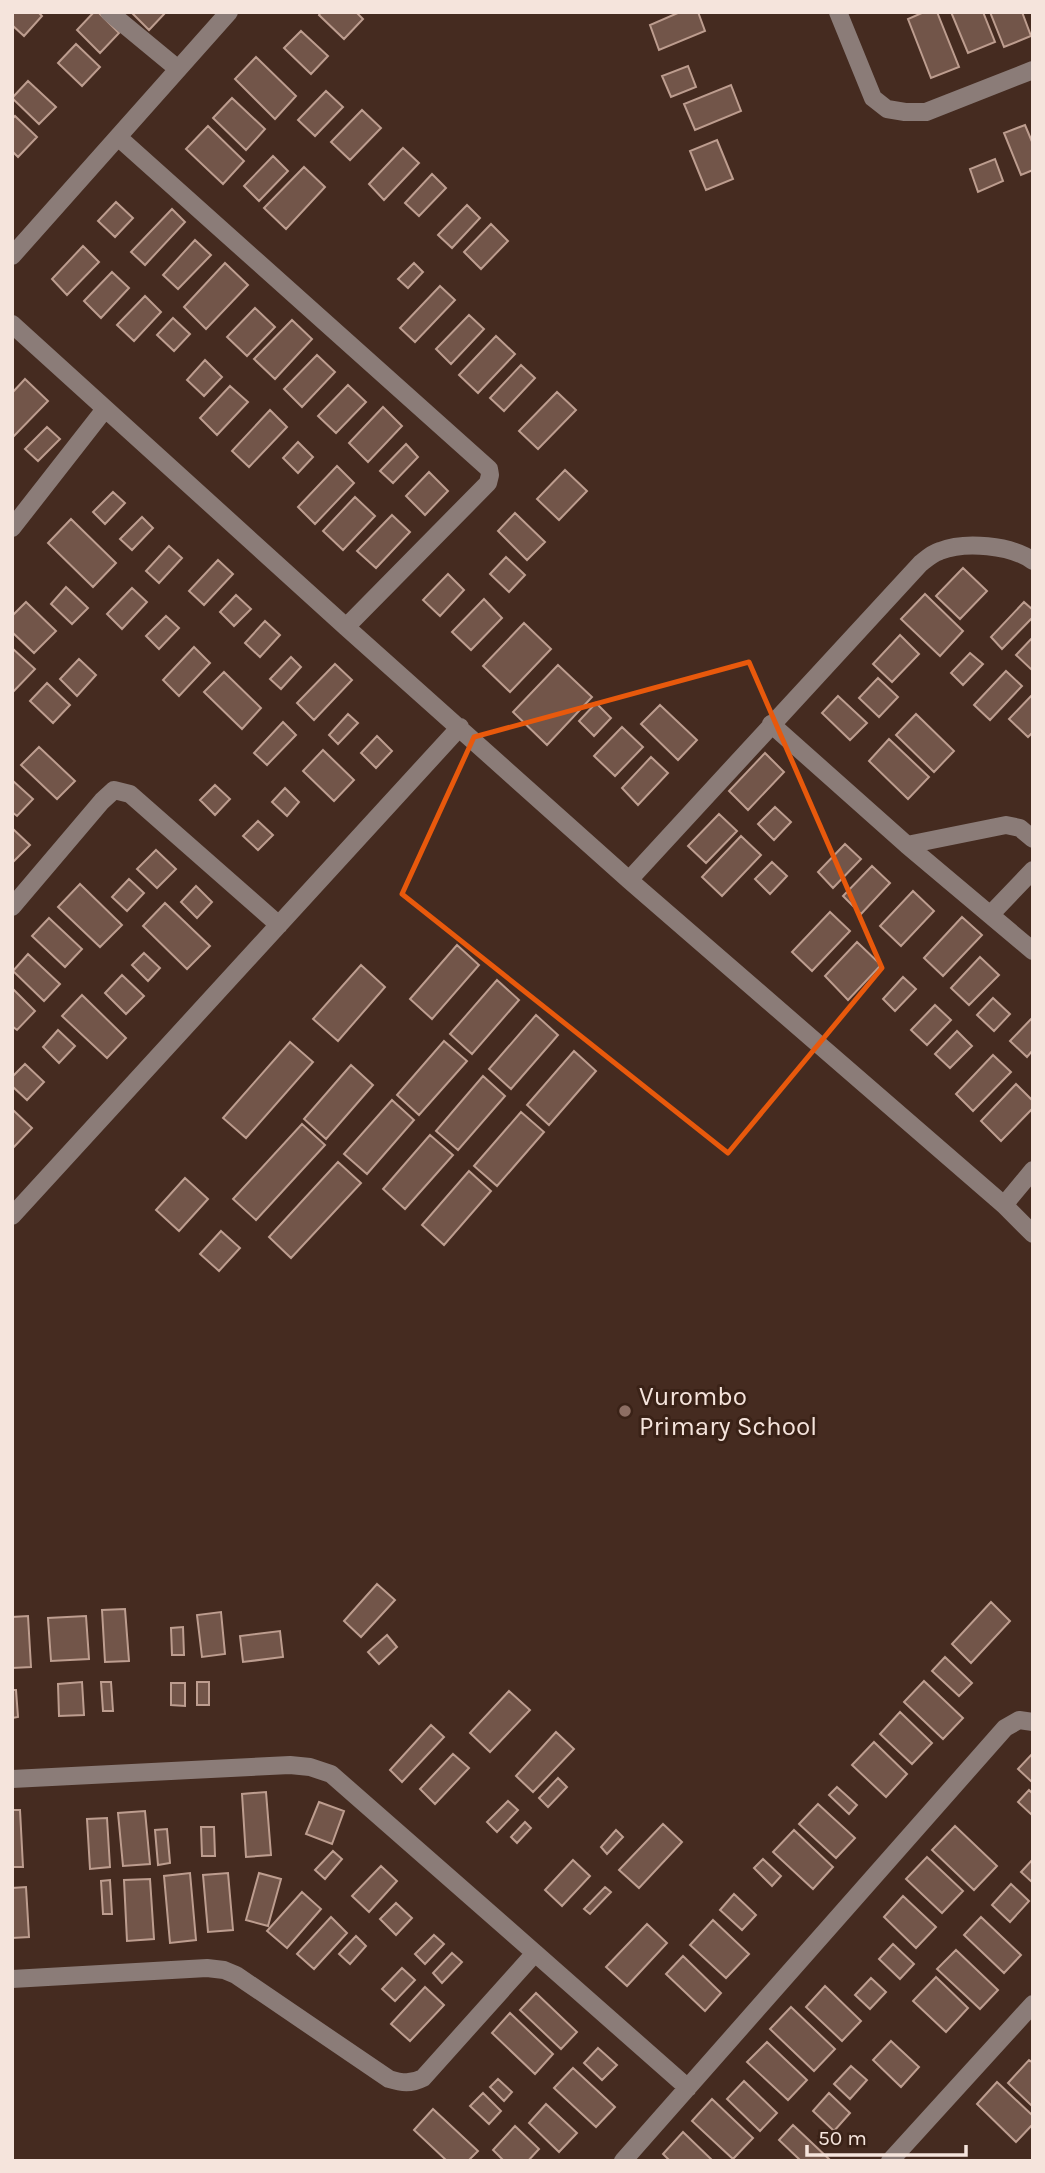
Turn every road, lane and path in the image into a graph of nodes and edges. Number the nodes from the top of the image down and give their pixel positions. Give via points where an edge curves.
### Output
1 (109, 12) edge
2 (229, 12) edge
3 (838, 12) edge
4 (178, 69) junction
5 (1033, 70) edge
6 (118, 137) junction
7 (12, 256) edge
8 (12, 324) edge
9 (105, 409) junction
10 (12, 528) edge
11 (1033, 561) edge
12 (346, 627) junction
13 (771, 724) junction
14 (460, 727) junction
15 (1033, 838) edge
16 (907, 845) junction
17 (1033, 870) edge
18 (629, 880) junction
19 (12, 907) edge
20 (990, 915) junction
21 (279, 925) junction
22 (1033, 951) edge
23 (1033, 1170) edge
24 (1004, 1205) junction
25 (12, 1216) edge
26 (1033, 1234) edge
27 (1033, 1722) edge
28 (12, 1779) edge
29 (535, 1953) junction
30 (12, 1979) edge
31 (1033, 2004) edge
32 (688, 2088) junction
33 (623, 2161) edge
34 (890, 2161) edge

1 - 4 street
2 - 4 street
3 - 5 street via 873,98 887,109 926,112
4 - 6 street
6 - 7 street
6 - 12 street via 489,469 488,483
8 - 9 street
9 - 10 street
9 - 12 street
11 - 13 street via 970,544 938,551 921,563
12 - 14 street
13 - 16 street
13 - 18 street
14 - 18 street
14 - 21 street
15 - 16 street via 1006,825
16 - 20 street
17 - 20 street
18 - 24 street
19 - 21 street via 114,790 130,794
20 - 22 street
21 - 25 street
23 - 24 street
24 - 26 street
27 - 32 street via 1019,1720 1005,1728
28 - 29 street via 310,1767 331,1774
29 - 30 street via 423,2078 402,2083 389,2079 224,1970
29 - 32 street
31 - 34 street
32 - 33 street

